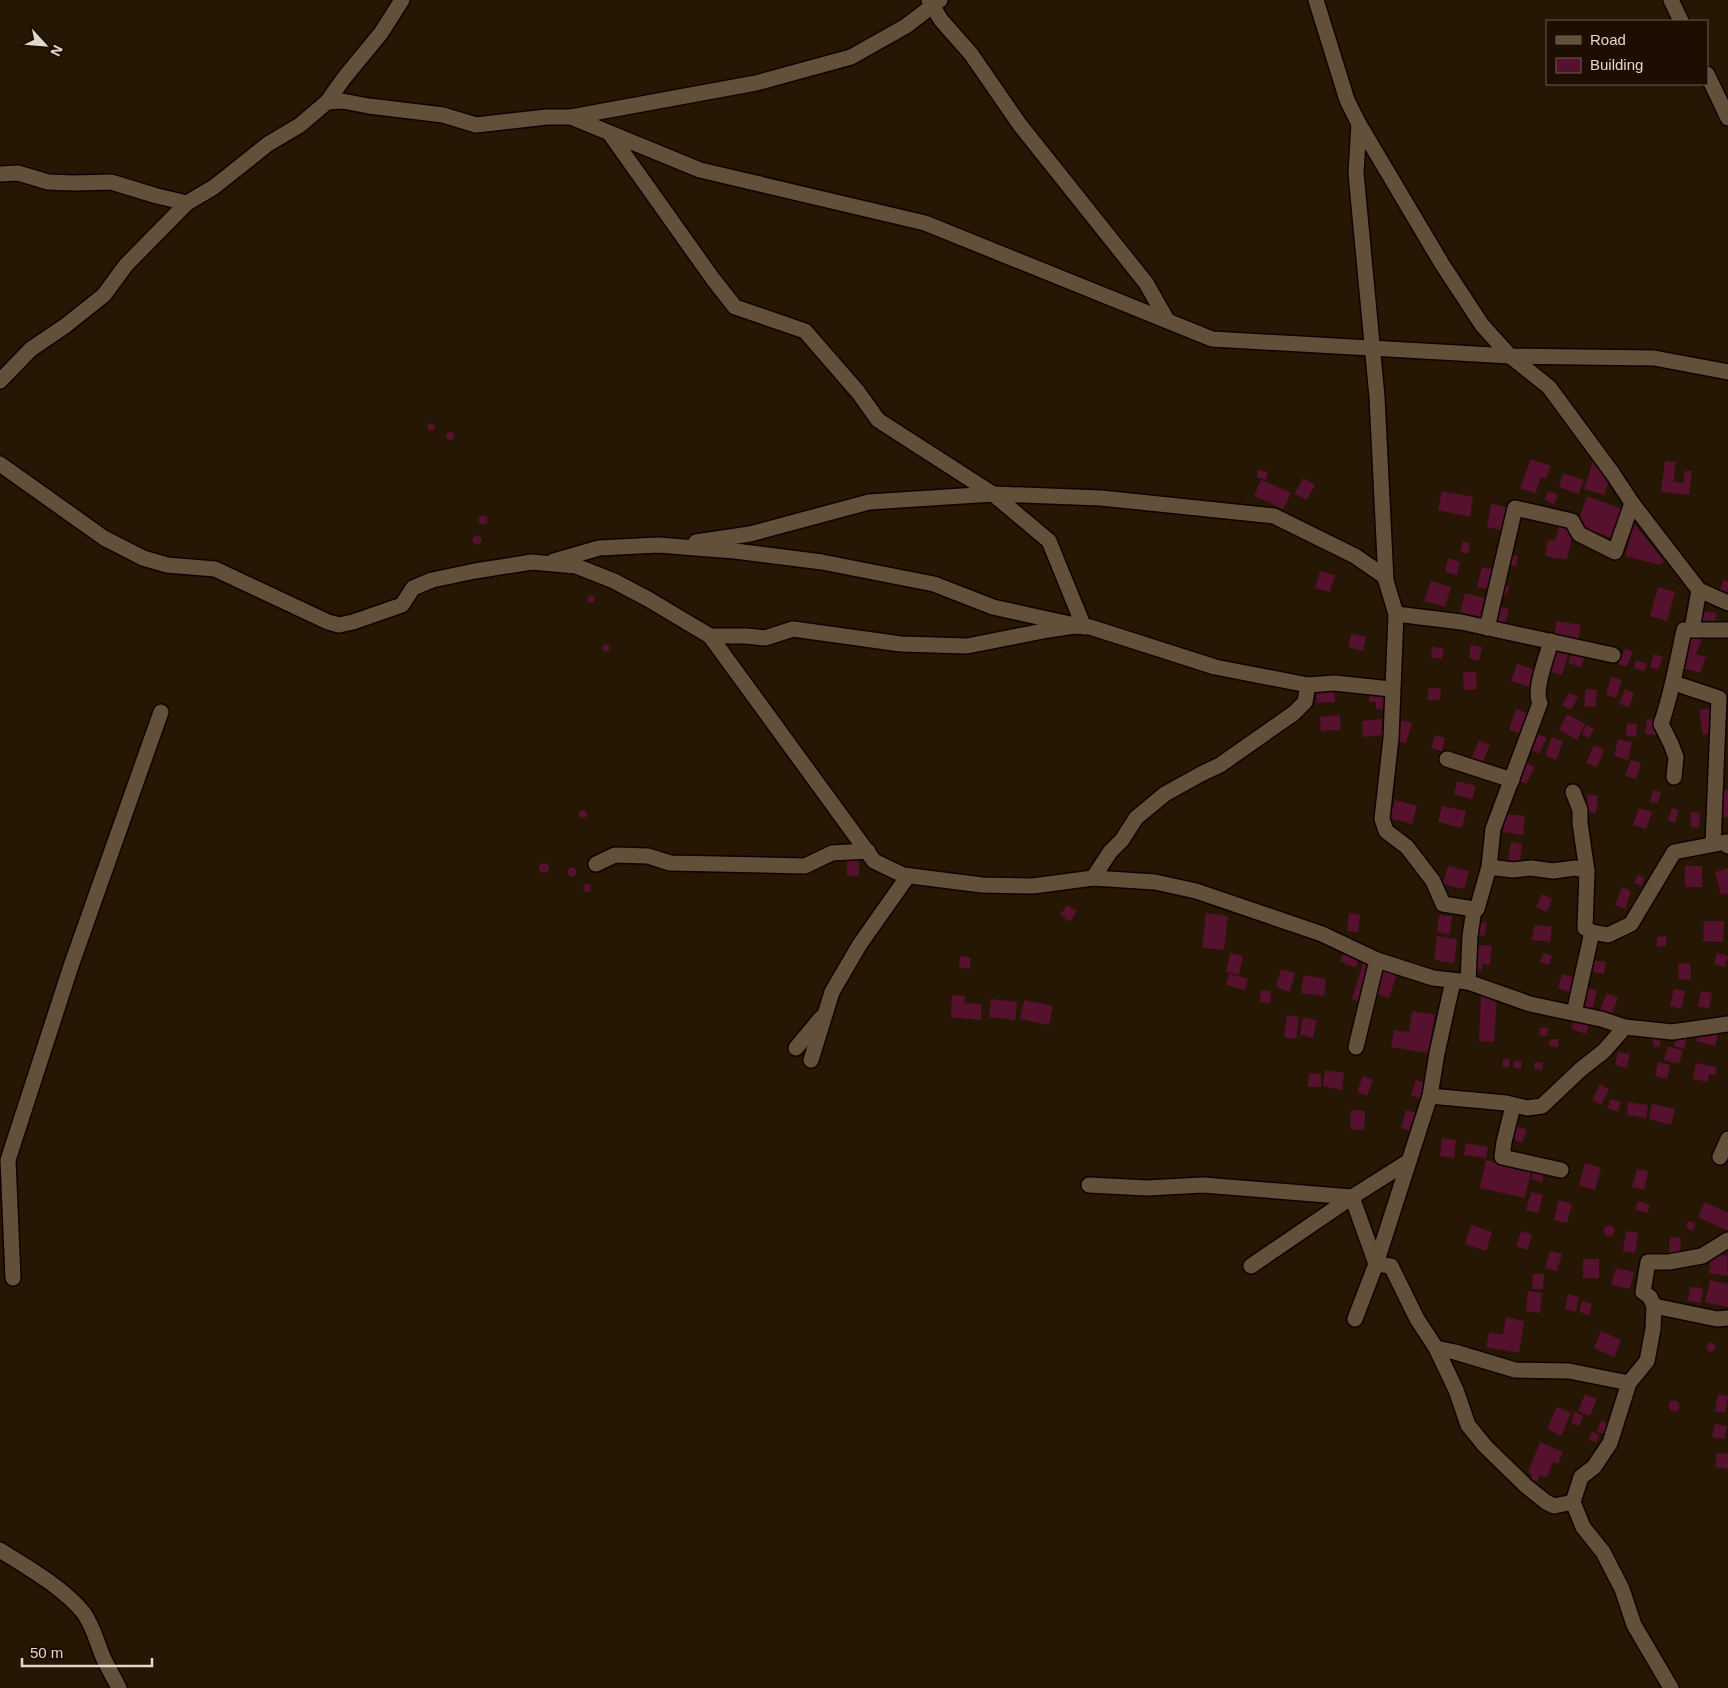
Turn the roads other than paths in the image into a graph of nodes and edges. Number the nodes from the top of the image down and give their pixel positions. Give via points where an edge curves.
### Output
1 (402, 0) edge
2 (1316, 0) edge
3 (1671, 0) edge
4 (934, 2) edge
5 (1681, 20) edge
6 (1708, 76) edge
7 (327, 102) junction
8 (571, 117) junction
9 (1728, 118) edge
10 (1359, 124) junction
11 (610, 134) junction
12 (0, 174) edge
13 (187, 203) junction
14 (1167, 320) junction
15 (1372, 348) junction
16 (1510, 356) junction
17 (1728, 372) edge
18 (0, 381) edge
19 (0, 464) edge
20 (993, 494) junction
21 (1632, 503) junction
22 (668, 546) junction
23 (547, 563) junction
24 (1386, 581) junction
25 (1699, 590) junction
26 (1728, 602) edge
27 (1396, 614) junction
28 (1084, 626) junction
29 (1487, 628) junction
30 (1692, 629) junction
31 (1728, 630) edge
32 (710, 636) junction
33 (1551, 641) junction
34 (1613, 655) dead end
35 (1674, 683) junction
36 (1308, 685) junction
37 (1392, 689) junction
38 (162, 712) dead end
39 (1446, 759) dead end
40 (1674, 777) dead end
41 (1512, 780) junction
42 (1573, 792) dead end
43 (1721, 845) edge
44 (868, 852) junction
45 (596, 864) dead end
46 (1489, 867) junction
47 (1587, 870) junction
48 (908, 876) junction
49 (1093, 878) junction
50 (1474, 909) junction
51 (1592, 932) junction
52 (1377, 960) junction
53 (1461, 981) junction
54 (826, 1013) junction
55 (1574, 1013) junction
56 (1728, 1024) edge
57 (1625, 1026) junction
58 (1356, 1047) dead end
59 (796, 1048) dead end
60 (811, 1060) dead end
61 (1430, 1096) junction
62 (1513, 1106) junction
63 (1728, 1139) edge
64 (1720, 1157) dead end
65 (1409, 1161) junction
66 (1561, 1170) dead end
67 (1089, 1185) dead end
68 (1352, 1197) junction
69 (1728, 1240) edge
70 (1376, 1264) junction
71 (1251, 1266) dead end
72 (13, 1278) dead end
73 (1654, 1306) junction
74 (1728, 1318) edge
75 (1355, 1319) dead end
76 (1436, 1348) junction
77 (1629, 1384) junction
78 (1573, 1502) junction
79 (0, 1550) edge
80 (119, 1688) edge
81 (1671, 1688) edge

1 - 7 street via 381,33
2 - 10 street via 1347,100
3 - 5 street
4 - 8 street via 906,26 851,57 756,83
4 - 14 street via 941,20 971,54 1020,125 1146,283
6 - 9 street
7 - 8 street via 342,101 443,115 476,125
7 - 13 street via 300,125 268,144 214,187
8 - 11 street
10 - 15 street via 1356,173
10 - 16 street via 1442,264 1482,325
11 - 14 street via 700,170 925,223
11 - 20 street via 735,307 805,331 878,420
12 - 13 street via 18,173 48,182 74,184 111,182
13 - 18 street via 126,265 104,295 31,349
14 - 15 street via 1212,339
15 - 16 street
15 - 24 street
16 - 17 street via 1654,358
16 - 21 street via 1550,387
19 - 23 street via 104,538 143,558 167,565 216,569 339,625 402,605 413,588 432,580 532,562
20 - 22 street via 869,502 750,534
20 - 24 street via 1101,498 1274,516 1355,556 1384,576
20 - 28 street via 1049,542
21 - 25 street
21 - 29 street via 1615,552 1579,534 1572,521 1515,508
22 - 23 street via 599,548
22 - 28 street via 822,562 934,584 993,607
23 - 32 street via 576,566 614,581
24 - 27 street
25 - 26 street
25 - 30 street
27 - 29 street
27 - 37 street
28 - 32 street via 967,646 902,644 793,629 765,638
28 - 36 street via 1215,667
29 - 33 street
30 - 31 street
30 - 35 street via 1684,630
32 - 44 street
33 - 34 street
33 - 41 street via 1538,690 1540,703
35 - 40 street via 1661,724 1676,757
35 - 43 street via 1720,698
36 - 37 street via 1334,683
36 - 49 street via 1305,702 1294,713 1220,765 1166,794 1136,818
37 - 50 street via 1382,819 1386,831 1407,847 1433,881 1443,904
38 - 72 street via 71,966 8,1160
39 - 41 street
41 - 46 street via 1493,829
42 - 47 street via 1580,810
43 - 51 street via 1674,852 1631,924 1608,935
44 - 45 street via 832,853 805,866 670,863 648,856 616,855
44 - 48 street via 874,861
46 - 47 street
46 - 50 street via 1477,909
47 - 51 street via 1584,928
48 - 49 street via 982,885 1034,886
48 - 54 street via 860,944 832,992
49 - 52 street via 1155,882 1196,891 1322,934
50 - 53 street
51 - 55 street
52 - 53 street via 1433,978
52 - 58 street
53 - 55 street via 1530,1004
53 - 61 street via 1437,1053
54 - 59 street
54 - 60 street
55 - 57 street
56 - 57 street via 1672,1032
57 - 62 street via 1604,1050 1542,1106
61 - 62 street
61 - 65 street
62 - 66 street via 1502,1157
63 - 64 street
65 - 68 street
65 - 70 street
67 - 68 street via 1148,1188 1203,1185
68 - 70 street
68 - 71 street
69 - 73 street via 1702,1256 1648,1262 1643,1292
70 - 75 street
70 - 76 street via 1391,1266 1417,1319
73 - 74 street via 1717,1319
73 - 77 street via 1647,1361
76 - 77 street via 1515,1370 1569,1371
76 - 78 street via 1456,1390 1468,1426 1485,1446 1546,1502 1554,1506
77 - 78 street via 1610,1443 1594,1467 1581,1477
78 - 81 street via 1582,1527 1603,1552 1622,1589 1634,1624
79 - 80 street via 64,1594 83,1612

